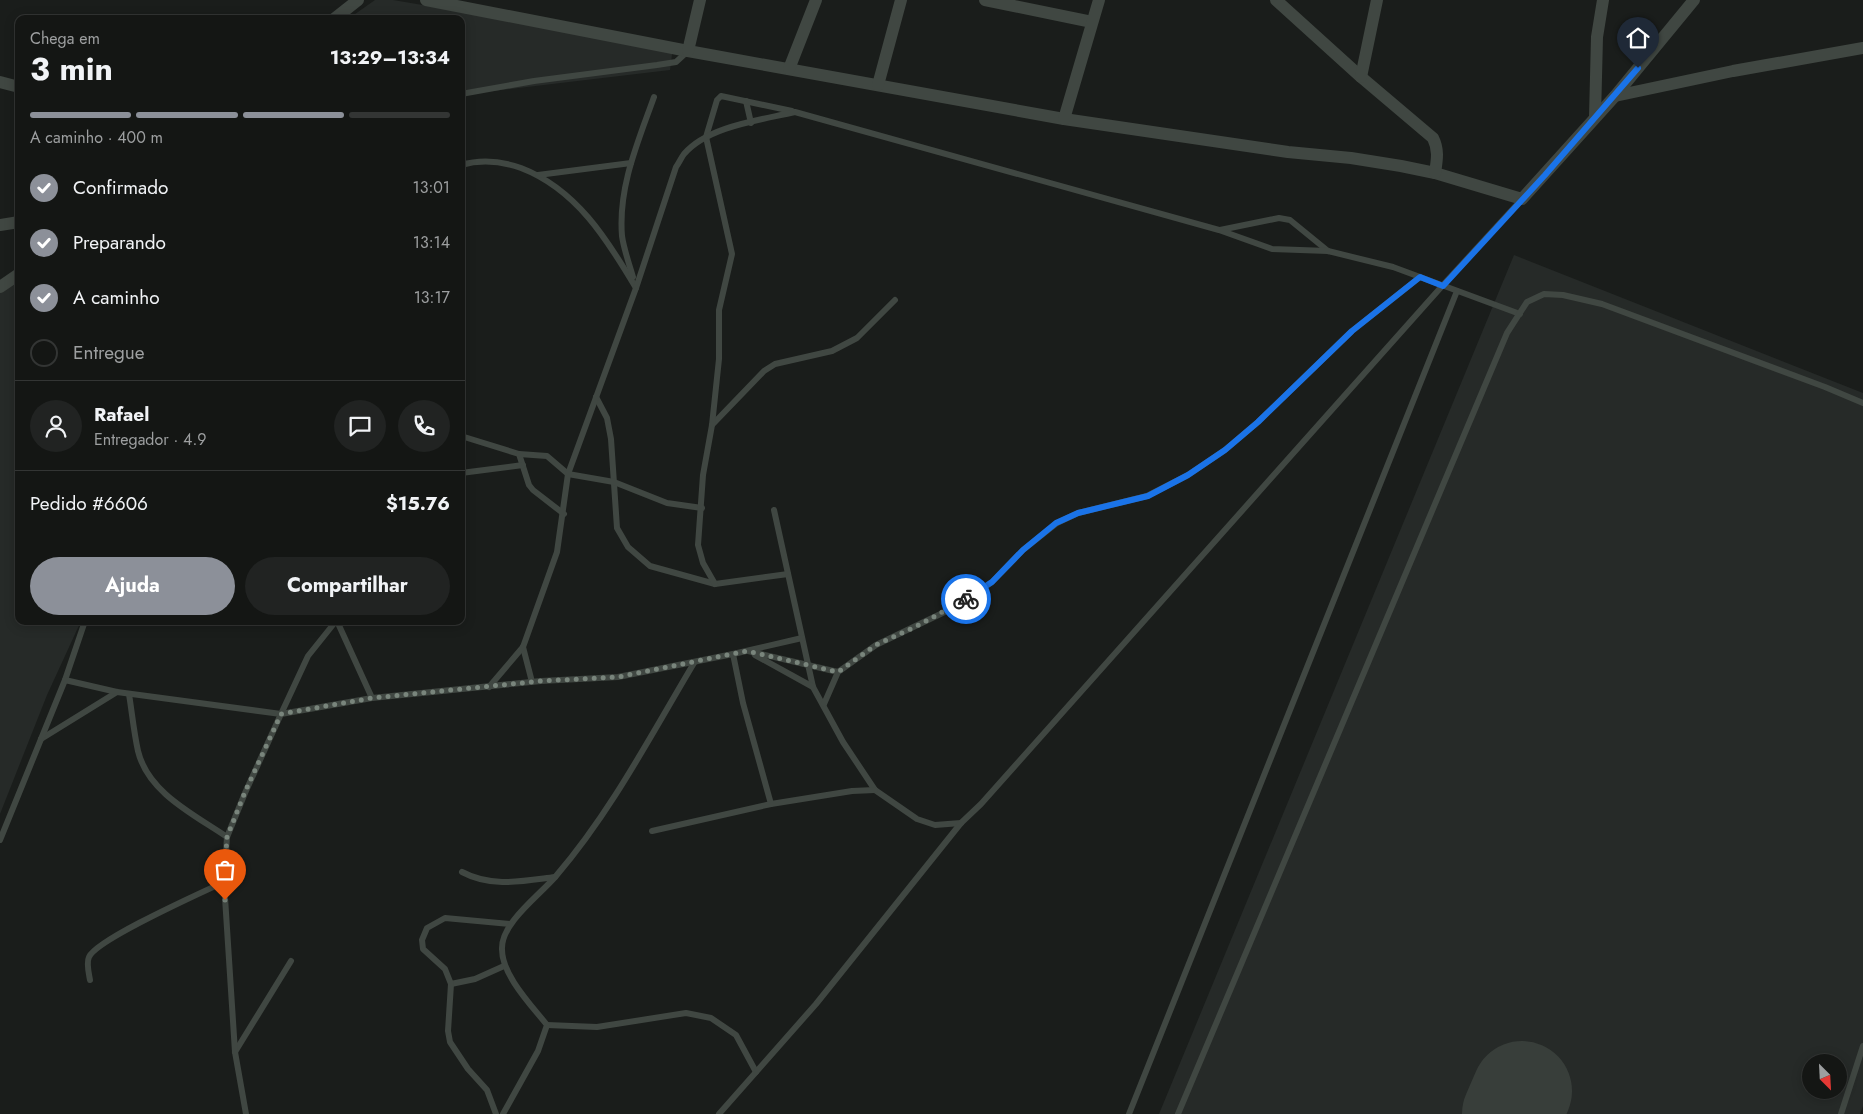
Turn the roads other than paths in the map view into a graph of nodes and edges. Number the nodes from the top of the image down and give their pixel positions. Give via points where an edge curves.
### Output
1 (358, 0) edge
2 (426, 0) edge
3 (700, 0) edge
4 (816, 0) edge
5 (901, 0) edge
6 (985, 0) edge
7 (1099, 0) edge
8 (1276, 0) edge
9 (1377, 0) edge
10 (1603, 0) edge
11 (1694, 0) edge
12 (339, 15) edge
13 (1092, 22) junction
14 (1863, 48) edge
15 (688, 51) junction
16 (789, 69) junction
17 (1361, 77) junction
18 (0, 82) edge
19 (15, 85) edge
20 (878, 85) junction
21 (465, 93) edge
22 (1616, 96) junction
23 (654, 97) dead end
24 (746, 101) junction
25 (795, 112) junction
26 (1595, 117) junction
27 (1064, 119) junction
28 (751, 122) junction
29 (706, 137) junction
30 (631, 163) junction
31 (465, 164) edge
32 (1434, 173) junction
33 (538, 175) junction
34 (1522, 199) junction
35 (15, 223) edge
36 (0, 225) edge
37 (1219, 230) junction
38 (1328, 252) junction
39 (15, 277) edge
40 (1420, 277) junction
41 (1443, 286) junction
42 (0, 287) edge
43 (636, 288) junction
44 (1457, 291) junction
45 (895, 300) dead end
46 (1520, 314) junction
47 (596, 397) junction
48 (1863, 403) edge
49 (712, 425) junction
50 (465, 437) edge
51 (519, 454) junction
52 (523, 466) junction
53 (465, 473) edge
54 (568, 474) junction
55 (614, 482) junction
56 (702, 508) junction
57 (774, 510) dead end
58 (564, 514) junction
59 (788, 574) junction
60 (715, 584) junction
61 (84, 625) edge
62 (333, 625) edge
63 (338, 625) edge
64 (802, 638) junction
65 (523, 647) junction
66 (747, 651) junction
67 (733, 654) junction
68 (694, 662) junction
69 (808, 665) junction
70 (838, 672) junction
71 (64, 680) junction
72 (532, 682) junction
73 (489, 686) junction
74 (813, 687) junction
75 (116, 692) junction
76 (129, 694) junction
77 (372, 698) junction
78 (824, 704) junction
79 (281, 714) junction
80 (40, 740) junction
81 (875, 790) junction
82 (771, 804) junction
83 (961, 823) junction
84 (652, 831) dead end
85 (227, 837) junction
86 (0, 840) edge
87 (462, 872) dead end
88 (555, 877) junction
89 (224, 882) junction
90 (510, 924) junction
91 (291, 961) dead end
92 (504, 966) junction
93 (90, 980) dead end
94 (452, 984) junction
95 (547, 1025) junction
96 (1863, 1046) edge
97 (235, 1052) junction
98 (756, 1072) junction
99 (246, 1114) edge
100 (496, 1114) edge
101 (503, 1114) edge
102 (719, 1114) edge
103 (1129, 1114) edge
104 (1178, 1114) edge
105 (1841, 1114) edge

1 - 12 street
2 - 15 street
3 - 15 street
4 - 16 street
5 - 20 street
6 - 13 street
7 - 13 street
8 - 17 street
9 - 17 street
10 - 26 street via 1597,37
11 - 22 street
13 - 27 street
14 - 22 street
15 - 16 street
15 - 21 lane via 676,62
16 - 20 street
17 - 32 street via 1433,138 1438,154
18 - 19 street
20 - 27 street
22 - 26 street
23 - 30 lane
24 - 25 lane
24 - 28 lane
24 - 29 lane via 721,96
25 - 28 lane
25 - 37 lane
26 - 34 street
27 - 32 street via 1288,152 1351,158
28 - 29 lane
29 - 43 lane via 684,154 676,167
29 - 49 lane via 732,254 719,310 719,360
30 - 33 lane
30 - 43 lane via 622,202 622,237
31 - 33 lane via 493,161
32 - 34 street
33 - 43 lane via 570,197 596,226
34 - 41 lane
35 - 36 street
37 - 38 lane via 1272,249
37 - 38 lane via 1279,218 1290,220
38 - 40 lane via 1393,267
39 - 42 street
40 - 41 lane
40 - 70 lane via 1352,331 1225,450 1148,496 1078,513 1056,523 1023,550 992,582 955,607 876,645
41 - 44 lane
41 - 83 lane
43 - 47 lane
44 - 46 lane
44 - 103 lane
45 - 49 lane via 857,338 832,351 775,364 764,370
46 - 48 lane via 1527,302 1544,294 1602,304
46 - 104 lane via 1507,333
47 - 54 lane
47 - 55 lane via 607,418 612,439
49 - 56 lane via 703,476
50 - 51 lane
51 - 52 lane
51 - 54 lane via 547,456
52 - 53 lane
52 - 58 lane via 533,490
54 - 55 lane
54 - 58 lane
55 - 56 lane via 667,503
55 - 60 lane via 617,528 628,547 650,566
56 - 60 lane via 698,545 703,563
57 - 59 lane
58 - 65 lane via 557,552
59 - 60 lane
59 - 64 lane
61 - 71 lane
62 - 79 lane via 308,656
63 - 77 lane
64 - 66 lane
64 - 69 lane
65 - 72 lane
65 - 73 lane
66 - 67 lane
66 - 69 lane
66 - 74 lane
67 - 68 lane
67 - 82 lane
68 - 72 lane via 618,677
68 - 88 lane via 614,797
69 - 70 lane
69 - 74 lane
70 - 78 lane
71 - 75 lane
71 - 80 lane
72 - 73 lane
73 - 77 lane
74 - 78 lane
75 - 76 lane
75 - 80 lane
76 - 79 lane
76 - 85 lane via 138,753 149,774 167,797
77 - 79 lane
78 - 81 lane via 843,742
79 - 85 lane
80 - 86 lane
81 - 82 lane
81 - 83 lane via 917,819 935,825
82 - 84 lane
83 - 98 lane via 816,1004
85 - 89 lane
87 - 88 lane via 488,882 505,884
88 - 90 lane
89 - 93 lane via 150,917 94,949 88,959
89 - 97 lane
90 - 92 lane via 502,947
90 - 94 lane via 445,918 427,928 422,940 424,949 445,969
91 - 97 lane
92 - 94 lane via 475,979
92 - 95 lane
94 - 100 lane via 450,1042 487,1090
95 - 98 lane via 597,1027 686,1013 712,1018 736,1035
95 - 101 lane via 538,1051
96 - 105 lane
97 - 99 lane
98 - 102 lane

